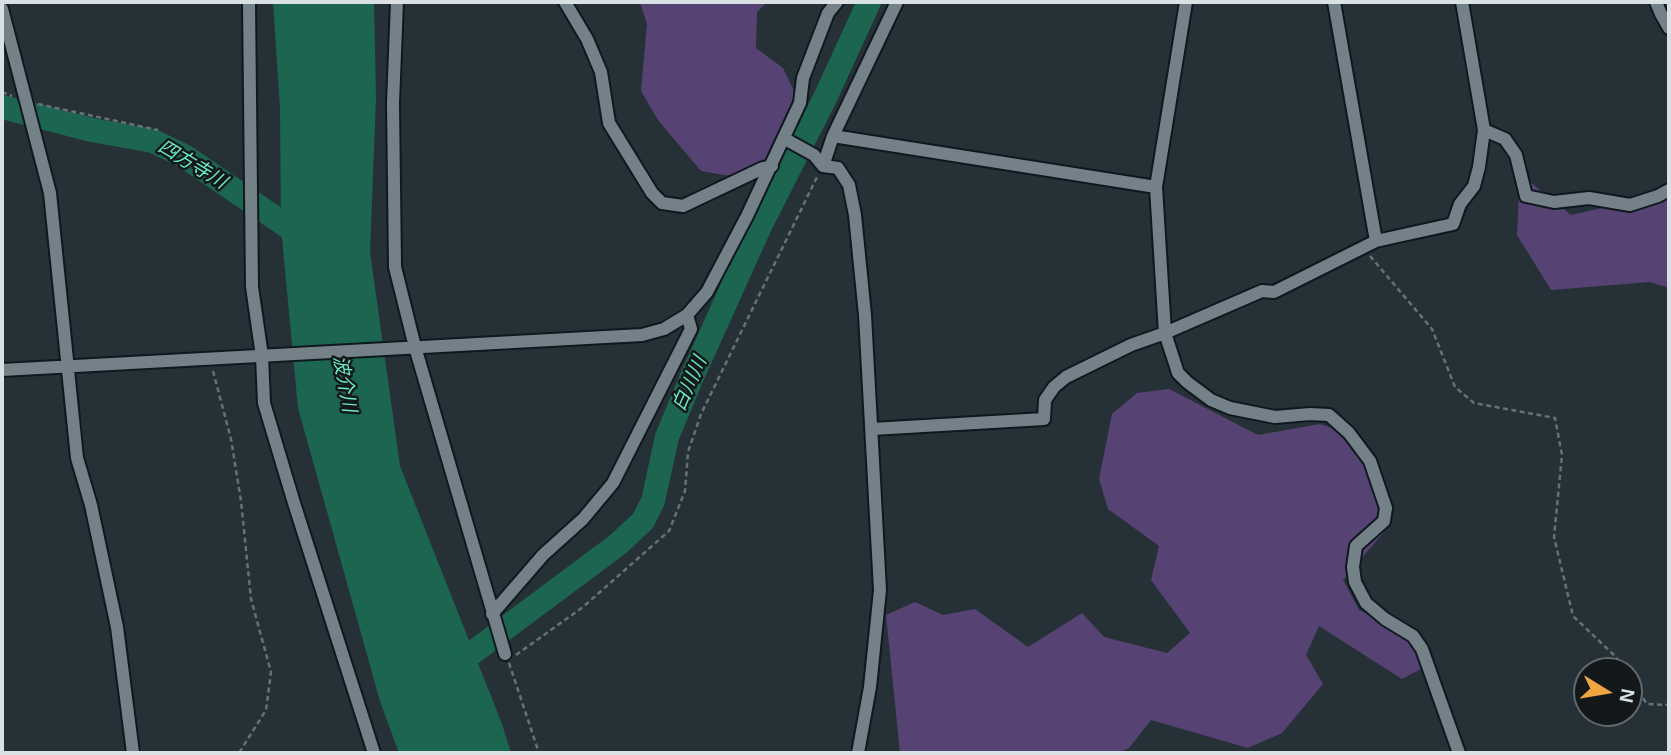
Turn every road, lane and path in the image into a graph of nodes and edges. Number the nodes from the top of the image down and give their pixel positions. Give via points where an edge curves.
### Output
1 (249, 2) edge
2 (397, 2) edge
3 (565, 2) edge
4 (837, 2) edge
5 (897, 2) edge
6 (1186, 2) edge
7 (1334, 2) edge
8 (1462, 2) edge
9 (1657, 2) edge
10 (2, 9) edge
11 (1669, 28) edge
12 (29, 110) junction
13 (158, 130) dead end
14 (1484, 130) junction
15 (833, 136) junction
16 (789, 142) junction
17 (818, 160) junction
18 (772, 166) junction
19 (1156, 187) junction
20 (1669, 190) edge
21 (1376, 241) junction
22 (1362, 247) junction
23 (687, 316) junction
24 (1165, 333) junction
25 (415, 347) junction
26 (267, 356) junction
27 (210, 358) junction
28 (66, 365) junction
29 (2, 370) edge
30 (872, 429) junction
31 (492, 614) junction
32 (505, 654) dead end
33 (1616, 657) edge
34 (1643, 698) edge
35 (1669, 705) edge
36 (133, 753) edge
37 (239, 753) edge
38 (374, 753) edge
39 (539, 753) edge
40 (858, 753) edge
41 (1459, 753) edge

1 - 26 street via 251,287
2 - 25 street via 395,267
3 - 18 street via 601,72 609,123 662,203 684,206
4 - 16 street via 828,13 803,78
5 - 15 street
6 - 19 street
7 - 21 street
8 - 14 street
9 - 11 street
10 - 12 street
12 - 13 path
12 - 28 street via 50,193
14 - 20 street via 1505,139 1516,155 1526,196 1554,202 1589,198 1630,205
14 - 21 street via 1474,186 1460,204 1453,224
15 - 17 street
15 - 19 street
16 - 17 street
16 - 18 street
17 - 30 street via 838,168 849,185
17 - 39 path via 701,414 688,452 685,491 669,531 583,607 508,661
18 - 23 street via 707,292
19 - 24 street
21 - 22 street
22 - 24 street via 1274,292 1262,291
22 - 33 path via 1432,329 1455,387 1474,403 1555,418 1562,455 1554,537 1573,616
23 - 25 street via 642,335
23 - 31 street via 691,329 613,483
24 - 30 street via 1066,377 1045,400 1044,419
24 - 41 street via 1178,373 1211,400 1275,417 1329,415 1370,461 1386,508 1384,521 1356,546 1355,582 1366,603 1413,636 1422,649
25 - 26 street
25 - 31 street
26 - 27 street
26 - 38 street via 264,402
27 - 28 street
27 - 37 path via 231,439 251,598 271,672 266,710
28 - 29 street
28 - 36 street via 77,458 117,627
30 - 40 street via 880,590
31 - 32 street
34 - 35 path via 1647,704

